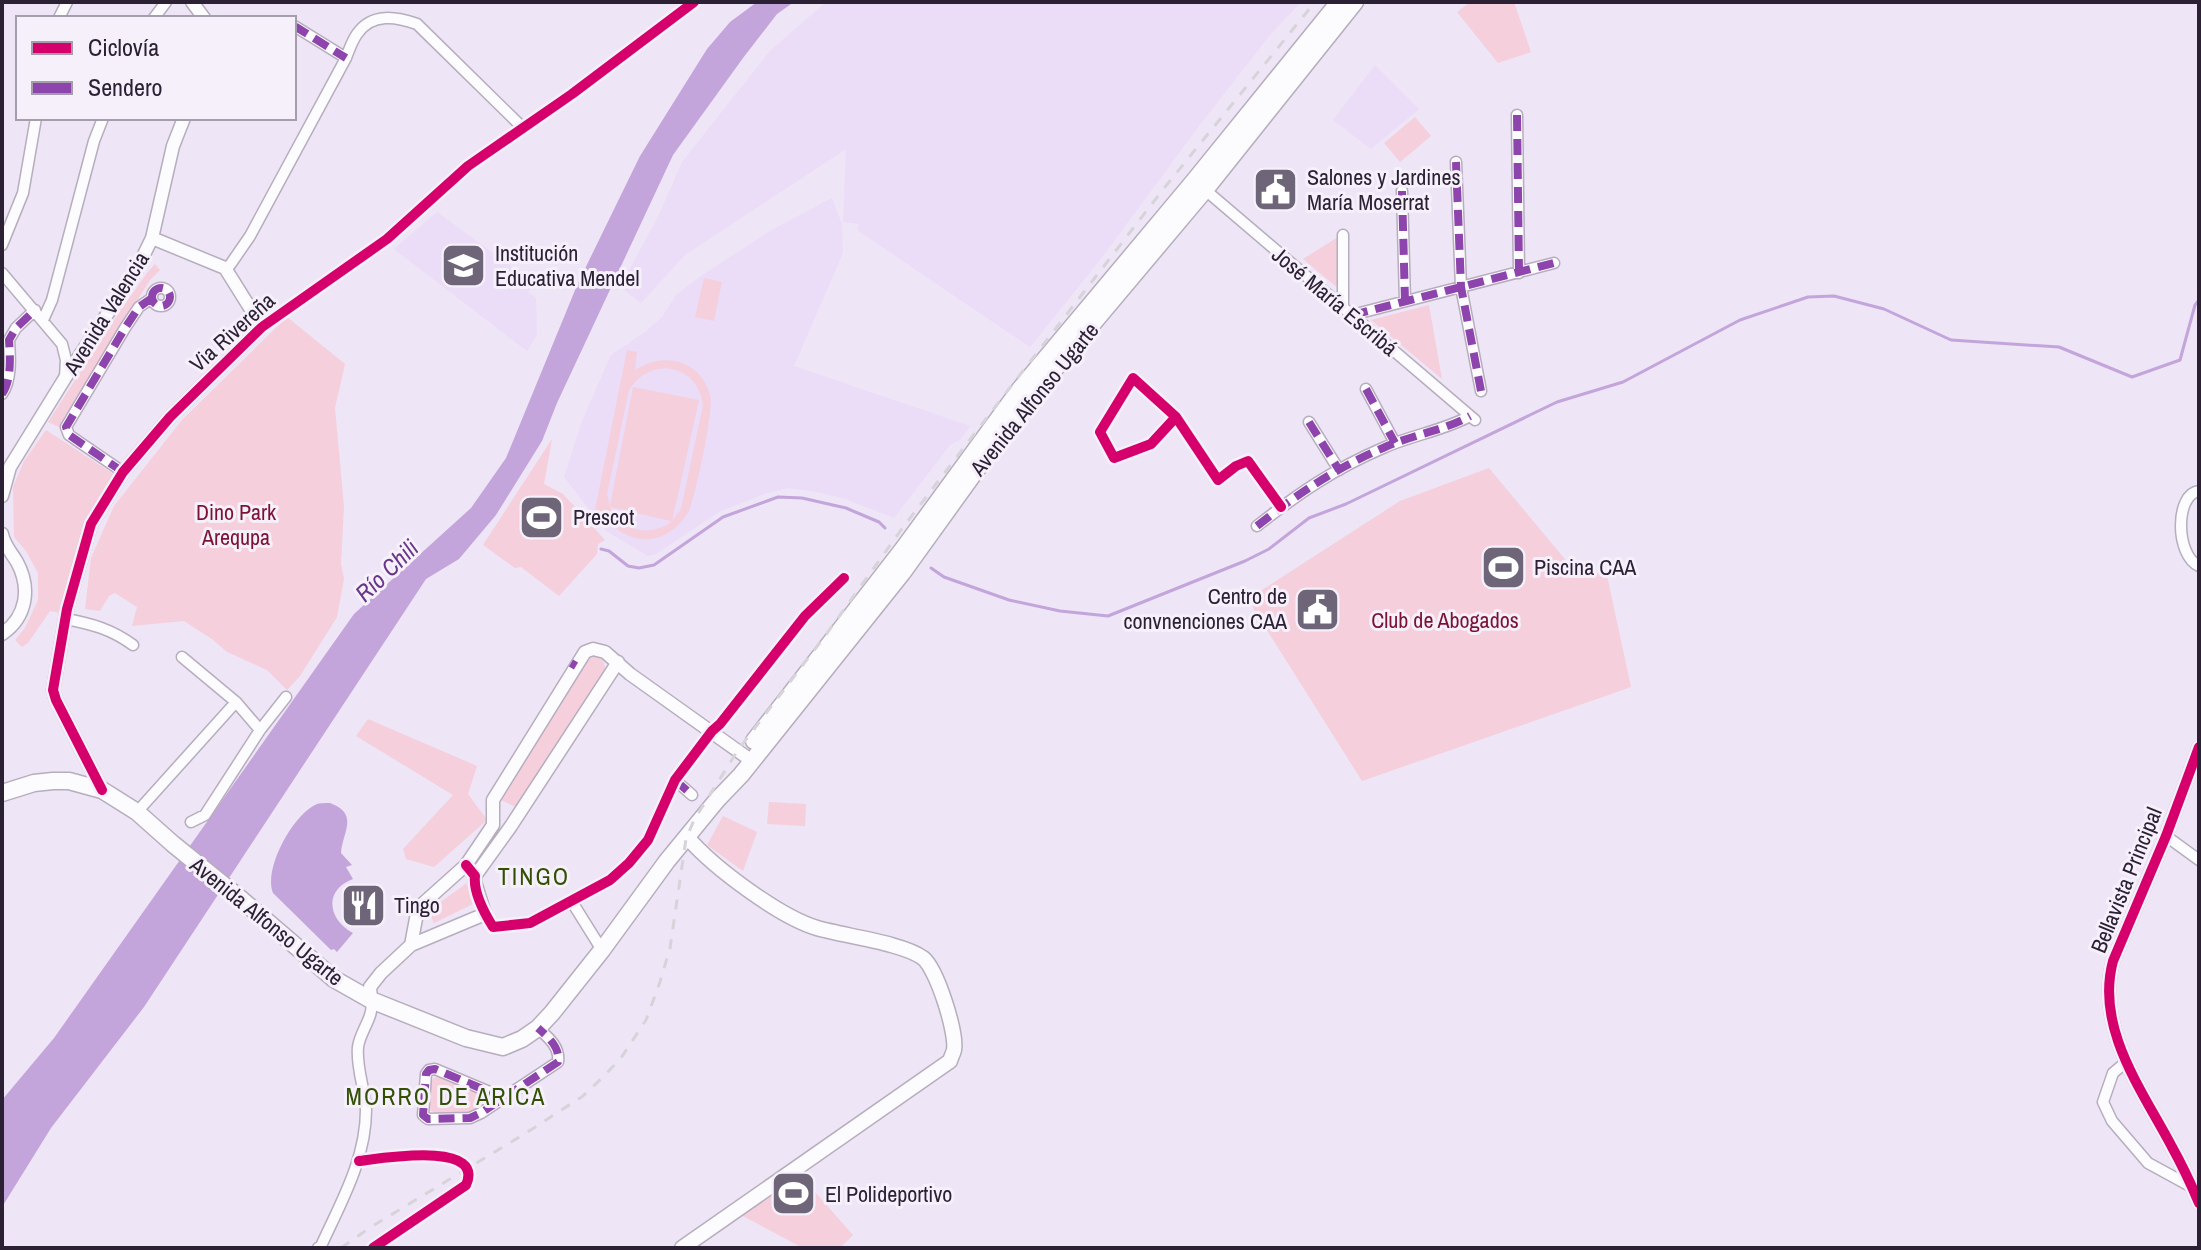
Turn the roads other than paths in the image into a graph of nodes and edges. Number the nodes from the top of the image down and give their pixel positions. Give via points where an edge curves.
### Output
1 (694, 2) edge
2 (1339, 2) edge
3 (1355, 2) edge
4 (296, 27) edge
5 (346, 58) junction
6 (1517, 115) dead end
7 (36, 120) edge
8 (102, 120) edge
9 (183, 120) edge
10 (523, 128) junction
11 (1456, 162) dead end
12 (1200, 185) junction
13 (1402, 191) dead end
14 (1343, 235) dead end
15 (152, 238) junction
16 (2, 245) edge
17 (1554, 263) dead end
18 (225, 268) junction
19 (2, 273) edge
20 (1519, 273) junction
21 (1461, 287) junction
22 (152, 298) dead end
23 (1405, 301) junction
24 (35, 310) junction
25 (1348, 312) junction
26 (43, 320) junction
27 (262, 327) junction
28 (65, 378) junction
29 (1366, 389) dead end
30 (1481, 391) dead end
31 (2, 394) edge
32 (1176, 417) junction
33 (1309, 422) dead end
34 (1395, 443) junction
35 (1339, 470) junction
36 (123, 472) junction
37 (2199, 491) edge
38 (2, 496) edge
39 (1281, 507) junction
40 (1257, 526) dead end
41 (2, 534) edge
42 (2199, 566) edge
43 (844, 578) dead end
44 (66, 619) junction
45 (2, 634) edge
46 (133, 645) dead end
47 (182, 657) dead end
48 (618, 662) junction
49 (286, 697) dead end
50 (236, 702) junction
51 (260, 730) junction
52 (712, 731) junction
53 (2199, 747) edge
54 (748, 757) junction
55 (675, 780) junction
56 (102, 790) junction
57 (2, 793) edge
58 (692, 795) dead end
59 (137, 812) junction
60 (493, 818) junction
61 (191, 822) dead end
62 (511, 826) junction
63 (2166, 836) junction
64 (688, 838) junction
65 (2199, 860) edge
66 (466, 865) junction
67 (475, 876) junction
68 (572, 902) junction
69 (485, 914) junction
70 (411, 945) junction
71 (602, 950) junction
72 (371, 1000) junction
73 (538, 1028) junction
74 (2125, 1063) junction
75 (504, 1098) junction
76 (359, 1161) junction
77 (2192, 1187) junction
78 (2199, 1203) edge
79 (318, 1248) edge
80 (373, 1248) edge
81 (682, 1248) edge

1 - 10 street, Via Rivereña
2 - 12 main road, Avenida Alfonso Ugarte
3 - 12 main road, Avenida Alfonso Ugarte
4 - 5 street
5 - 10 street via 358,31 377,18 399,17 417,24
5 - 18 street via 250,236
6 - 20 street
7 - 16 street via 23,193
8 - 26 street
9 - 15 street, Avenida Valencia
10 - 27 street, Via Rivereña via 468,166 387,239
11 - 21 street
12 - 25 street, José María Escribá
12 - 54 main road, Avenida Alfonso Ugarte via 1020,389 912,549
13 - 23 street
14 - 25 street
15 - 18 street
15 - 28 street, Avenida Valencia
17 - 20 street
18 - 27 street
19 - 24 street
20 - 21 street
21 - 23 street
21 - 30 street
22 - 36 street via 125,328 66,427 69,435
23 - 25 street
24 - 26 street
24 - 31 street via 9,340 11,365
25 - 34 street, José María Escribá via 1473,418
26 - 28 street via 62,344
27 - 36 street, Via Rivereña via 170,417
28 - 38 street, Avenida Valencia via 10,467
29 - 34 street
32 - 32 street via 1133,378 1100,432 1114,458 1151,444
32 - 39 street via 1218,480 1248,461
33 - 35 street
34 - 35 street
35 - 39 street
36 - 44 street, Via Rivereña via 91,524
37 - 42 street via 2185,499 2180,536 2186,553
39 - 40 street
41 - 45 street via 27,592 21,613
43 - 52 street via 805,616
44 - 46 street via 117,633
44 - 56 street, Via Rivereña via 53,690
47 - 50 street
48 - 52 street
48 - 60 street via 593,649 574,664 493,800
48 - 62 street
49 - 51 street
50 - 51 street
50 - 59 street
51 - 61 street via 205,815
52 - 54 street
52 - 55 street
53 - 63 street, Bellavista Principal
54 - 64 main road, Avenida Alfonso Ugarte
55 - 58 street
55 - 68 street via 648,840 629,863
56 - 57 main road, Avenida Alfonso Ugarte via 53,781
56 - 59 main road, Avenida Alfonso Ugarte
59 - 72 main road, Avenida Alfonso Ugarte via 334,979
60 - 62 street
60 - 66 street
62 - 67 street
63 - 65 street
63 - 74 street, Bellavista Principal via 2109,976 2110,1004
64 - 71 main road, Avenida Alfonso Ugarte
64 - 81 main road via 778,910 814,927 925,959 938,979 954,1049 950,1061
66 - 67 street
66 - 70 street via 418,908
67 - 69 street
68 - 69 street via 511,927 493,927
68 - 71 street
69 - 70 street
70 - 72 street via 370,987
71 - 73 main road, Avenida Alfonso Ugarte
72 - 73 main road, Avenida Alfonso Ugarte via 503,1047
72 - 76 street via 373,1008 358,1047 366,1110
73 - 75 street via 559,1053 558,1062
74 - 77 street, Bellavista Principal
74 - 77 street via 2113,1073 2103,1102 2112,1121 2148,1163
75 - 75 street via 429,1070 423,1115 470,1118
76 - 79 street
76 - 80 street via 439,1156 460,1161 470,1176 466,1185
77 - 78 street, Bellavista Principal

